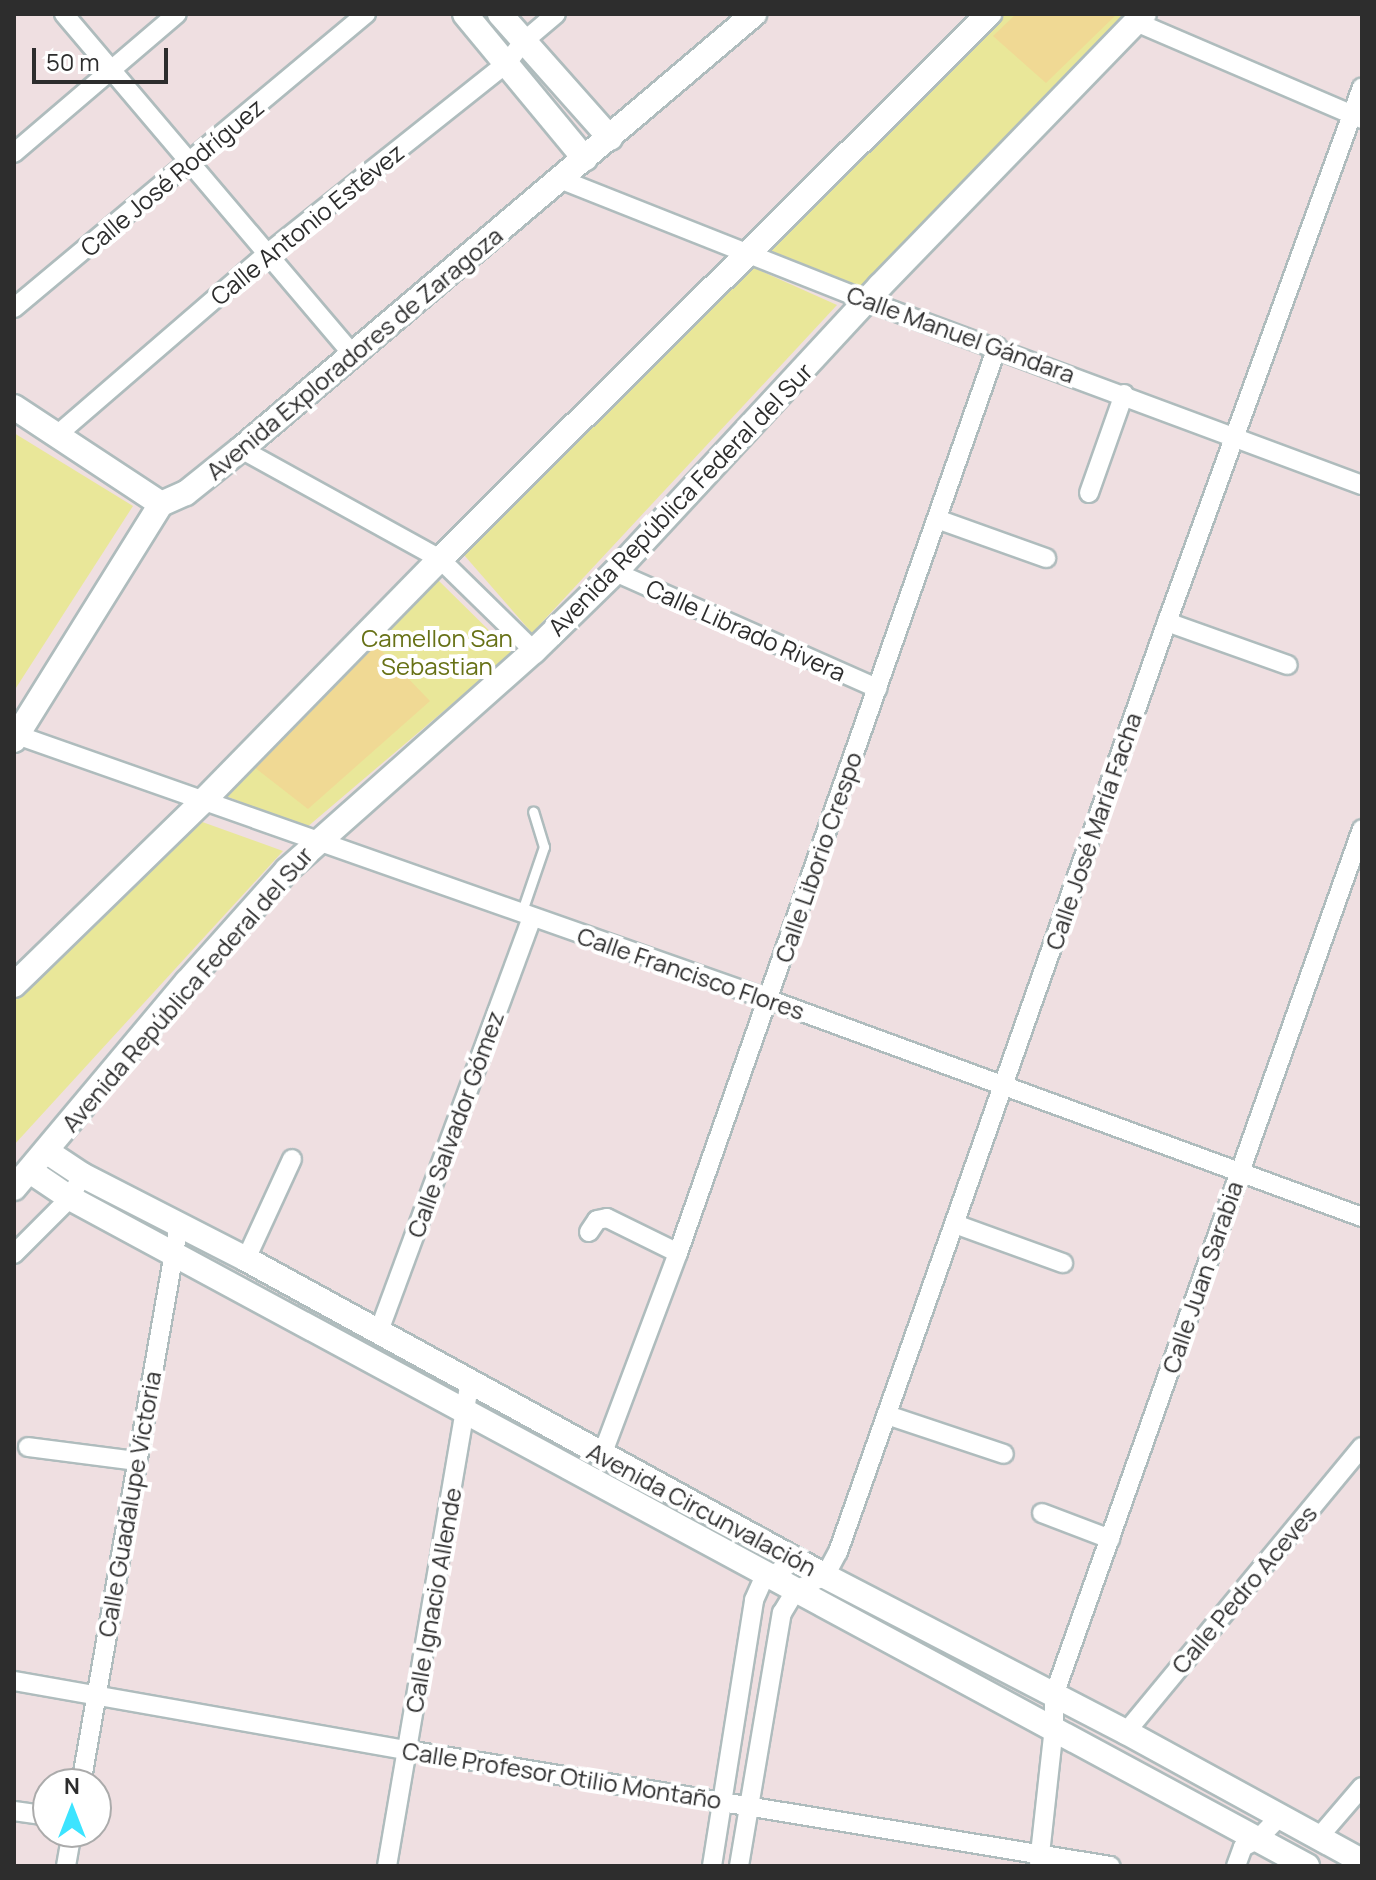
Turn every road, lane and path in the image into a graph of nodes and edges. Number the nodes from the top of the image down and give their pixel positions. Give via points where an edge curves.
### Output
1 (64, 14) edge
2 (177, 14) edge
3 (366, 14) edge
4 (465, 14) edge
5 (500, 14) edge
6 (556, 14) edge
7 (754, 14) edge
8 (989, 14) edge
9 (1140, 18) edge
10 (523, 42) junction
11 (507, 63) junction
12 (111, 69) junction
13 (1362, 87) edge
14 (1357, 116) edge
15 (610, 138) junction
16 (14, 153) edge
17 (585, 159) junction
18 (191, 162) junction
19 (562, 180) junction
20 (750, 252) junction
21 (268, 253) junction
22 (867, 301) junction
23 (14, 308) edge
24 (997, 347) junction
25 (352, 353) junction
26 (1124, 394) junction
27 (14, 407) edge
28 (57, 435) junction
29 (1237, 437) junction
30 (241, 449) junction
31 (1362, 485) edge
32 (1089, 493) dead end
33 (161, 504) junction
34 (937, 519) junction
35 (1046, 558) dead end
36 (440, 559) junction
37 (615, 572) junction
38 (1167, 622) junction
39 (534, 651) junction
40 (1288, 665) dead end
41 (877, 688) junction
42 (16, 737) edge
43 (203, 801) junction
44 (533, 812) dead end
45 (1362, 829) edge
46 (317, 841) junction
47 (526, 916) junction
48 (14, 985) edge
49 (767, 999) junction
50 (1005, 1084) junction
51 (46, 1151) junction
52 (292, 1159) dead end
53 (1239, 1171) junction
54 (82, 1175) junction
55 (22, 1179) edge
56 (70, 1198) junction
57 (1362, 1217) edge
58 (179, 1224) junction
59 (955, 1224) junction
60 (589, 1232) dead end
61 (678, 1253) junction
62 (14, 1254) edge
63 (173, 1254) junction
64 (246, 1259) junction
65 (1063, 1263) dead end
66 (322, 1302) junction
67 (312, 1328) junction
68 (379, 1331) junction
69 (470, 1382) junction
70 (466, 1412) junction
71 (887, 1415) junction
72 (28, 1447) dead end
73 (1362, 1447) edge
74 (1004, 1454) dead end
75 (602, 1455) junction
76 (136, 1461) junction
77 (1042, 1513) dead end
78 (1110, 1539) junction
79 (796, 1560) junction
80 (770, 1576) junction
81 (825, 1576) junction
82 (796, 1590) junction
83 (14, 1681) edge
84 (97, 1695) junction
85 (1054, 1695) junction
86 (1054, 1728) junction
87 (1126, 1732) junction
88 (407, 1750) junction
89 (84, 1768) edge
90 (1362, 1787) edge
91 (723, 1800) junction
92 (749, 1805) junction
93 (1279, 1817) junction
94 (1319, 1837) junction
95 (1257, 1840) junction
96 (1040, 1860) edge
97 (1362, 1861) edge
98 (387, 1866) edge
99 (712, 1866) edge
100 (739, 1866) edge
101 (1110, 1866) edge
102 (1236, 1866) edge
103 (1307, 1866) edge

1 - 12 street
2 - 12 street
3 - 18 street, Calle José Rodríguez
4 - 11 street
5 - 10 street
6 - 10 street, Calle Antonio Estévez
7 - 15 street, Avenida Exploradores de Zaragoza
8 - 20 street
9 - 14 street
9 - 22 street, Avenida República Federal del Sur
10 - 11 street, Calle Antonio Estévez
10 - 15 street
11 - 17 street
11 - 21 street, Calle Antonio Estévez
12 - 16 street
12 - 18 street
13 - 14 street, Calle José María Facha
14 - 29 street, Calle José María Facha
15 - 17 street, Avenida Exploradores de Zaragoza
17 - 19 street, Avenida Exploradores de Zaragoza
18 - 21 street
18 - 23 street, Calle José Rodríguez
19 - 20 street, Calle Manuel Gándara
19 - 25 street, Avenida Exploradores de Zaragoza
20 - 22 street, Calle Manuel Gándara
20 - 36 street
21 - 25 street
21 - 28 street, Calle Antonio Estévez
22 - 24 street, Calle Manuel Gándara
22 - 37 street, Avenida República Federal del Sur
24 - 26 street, Calle Manuel Gándara
24 - 34 street, Calle Liborio Crespo
25 - 30 street, Avenida Exploradores de Zaragoza
26 - 29 street, Calle Manuel Gándara
26 - 32 street
27 - 28 street
28 - 33 street
29 - 31 street, Calle Manuel Gándara
29 - 38 street, Calle José María Facha
30 - 33 street, Avenida Exploradores de Zaragoza via 186,493
30 - 36 street
33 - 42 street, Avenida Exploradores de Zaragoza
34 - 35 street
34 - 41 street, Calle Liborio Crespo
36 - 39 street
36 - 43 street
37 - 39 street, Avenida República Federal del Sur
37 - 41 street, Calle Librado Rivera
38 - 40 street
38 - 50 street, Calle José María Facha
39 - 46 street, Avenida República Federal del Sur
41 - 49 street, Calle Liborio Crespo
42 - 43 street, Calle Francisco Flores
43 - 46 street, Calle Francisco Flores
43 - 48 street
44 - 47 lane via 544,847
45 - 53 street, Calle Juan Sarabia
46 - 47 street, Calle Francisco Flores
46 - 51 street, Avenida República Federal del Sur via 187,982
47 - 49 street, Calle Francisco Flores
47 - 68 street, Calle Salvador Gómez
49 - 50 street, Calle Francisco Flores
49 - 61 street, Calle Liborio Crespo
50 - 53 street, Calle Francisco Flores
50 - 59 street, Calle José María Facha
51 - 54 street, Avenida Circunvalación
51 - 55 street, Avenida República Federal del Sur
52 - 64 street
53 - 57 street, Calle Francisco Flores
53 - 78 street, Calle Juan Sarabia
54 - 56 street
54 - 58 street, Avenida Circunvalación
55 - 56 street, Avenida Circunvalación
56 - 62 street
56 - 63 street, Avenida Circunvalación
58 - 63 street, Calle Guadalupe Victoria
58 - 64 street, Avenida Circunvalación
59 - 65 street
59 - 71 street, Calle José María Facha
60 - 61 street via 597,1220 607,1218
61 - 75 street, Calle Liborio Crespo
63 - 67 street, Avenida Circunvalación
63 - 76 street, Calle Guadalupe Victoria
64 - 66 street, Avenida Circunvalación
66 - 67 street
66 - 68 street, Avenida Circunvalación
67 - 70 street, Avenida Circunvalación
68 - 69 street, Avenida Circunvalación
69 - 70 street, Calle Ignacio Allende
69 - 75 street, Avenida Circunvalación
70 - 80 street, Avenida Circunvalación
70 - 88 street, Calle Ignacio Allende
71 - 74 street
71 - 81 street, Calle José María Facha
72 - 76 street
73 - 87 street, Calle Pedro Aceves
75 - 79 street, Avenida Circunvalación
76 - 84 street, Calle Guadalupe Victoria
77 - 78 street
78 - 85 street, Calle Juan Sarabia
79 - 80 street
79 - 81 street, Avenida Circunvalación
80 - 82 street, Avenida Circunvalación
80 - 91 street via 754,1600
81 - 82 street
81 - 85 street, Avenida Circunvalación
82 - 86 street, Avenida Circunvalación
82 - 92 street via 782,1613
83 - 84 street, Calle Profesor Otilio Montaño
84 - 88 street, Calle Profesor Otilio Montaño
84 - 89 street, Calle Guadalupe Victoria
85 - 86 street, Calle Juan Sarabia
85 - 87 street, Avenida Circunvalación
86 - 95 street, Avenida Circunvalación
86 - 96 street, Calle Juan Sarabia
87 - 93 street, Avenida Circunvalación
88 - 91 street, Calle Profesor Otilio Montaño
88 - 98 street, Calle Ignacio Allende
90 - 94 street
91 - 92 street, Calle Profesor Otilio Montaño
91 - 99 street
92 - 96 street, Calle Profesor Otilio Montaño
92 - 100 street
93 - 94 street, Avenida Circunvalación
93 - 95 street
94 - 97 street, Avenida Circunvalación
95 - 102 street via 1243,1847
95 - 103 street, Avenida Circunvalación
96 - 101 street, Calle Profesor Otilio Montaño

